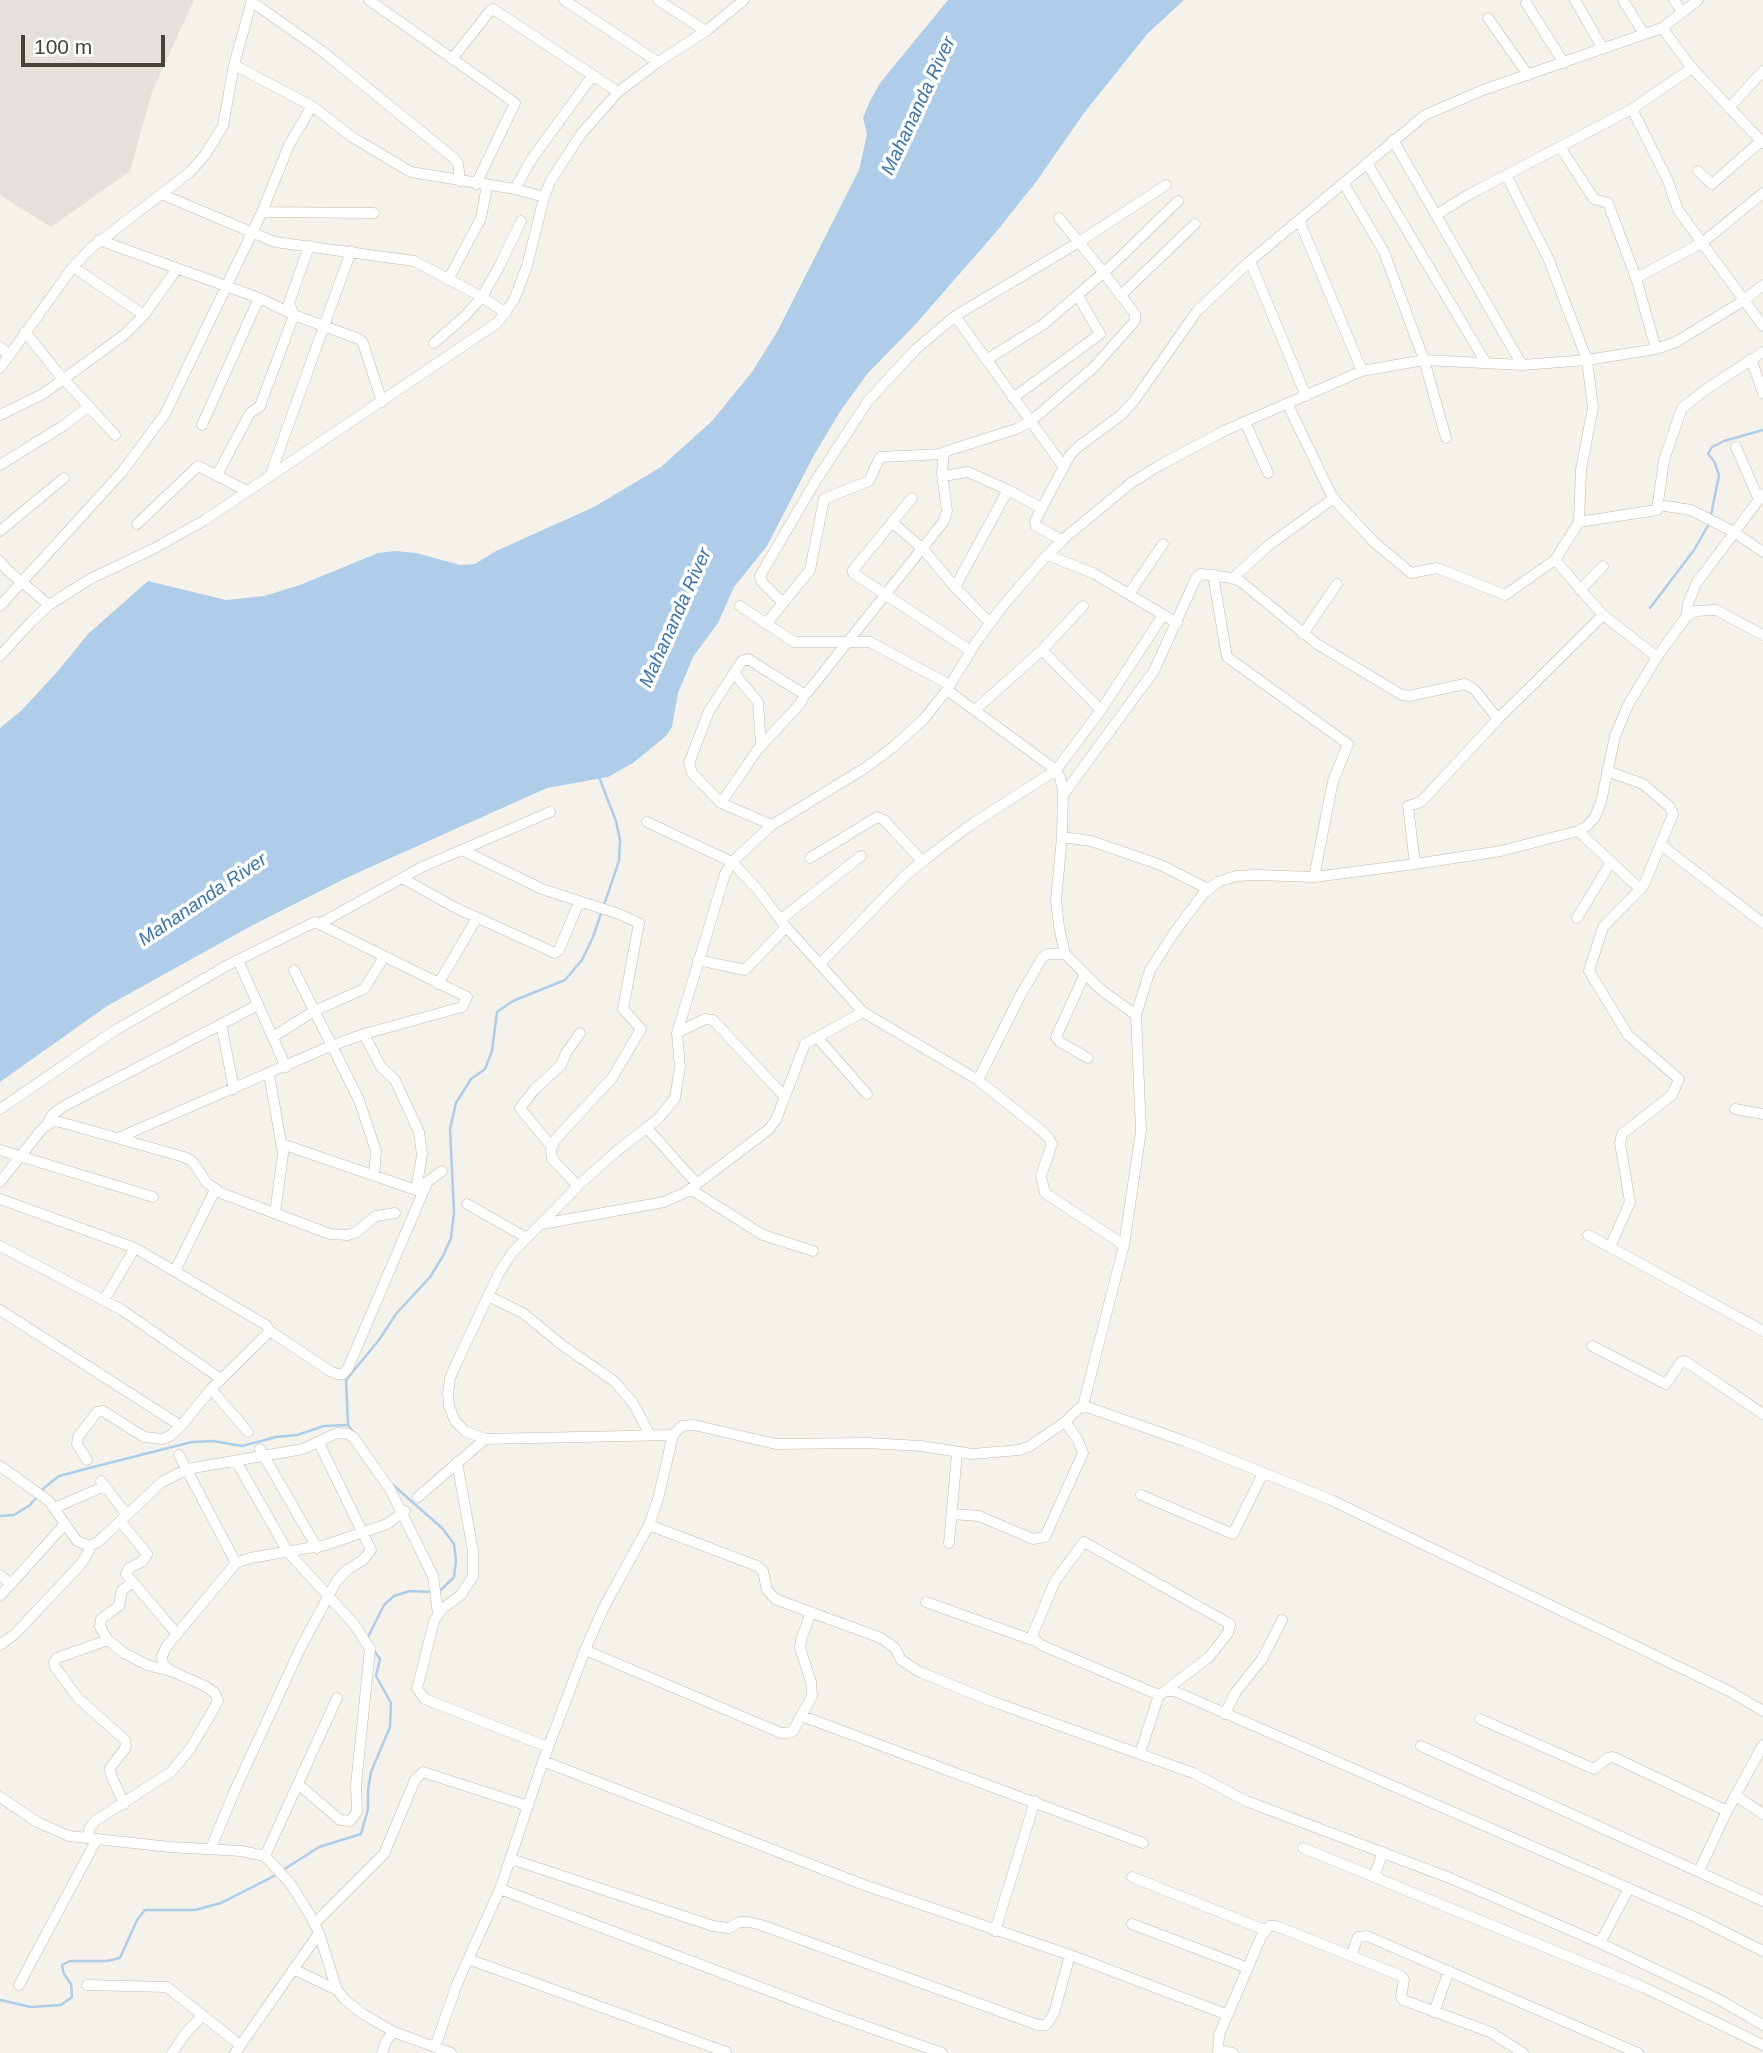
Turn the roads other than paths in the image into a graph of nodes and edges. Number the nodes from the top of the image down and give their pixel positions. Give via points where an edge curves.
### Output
1 (369, 0) edge
2 (499, 0) edge
3 (564, 0) edge
4 (658, 0) edge
5 (1575, 0) edge
6 (1623, 0) edge
7 (1674, 0) edge
8 (1698, 0) edge
9 (252, 1) edge
10 (740, 2) edge
11 (1526, 3) dead end
12 (492, 10) junction
13 (1682, 12) junction
14 (1488, 18) dead end
15 (1662, 28) junction
16 (706, 31) junction
17 (1644, 34) junction
18 (1603, 49) junction
19 (452, 59) junction
20 (658, 62) junction
21 (1564, 63) junction
22 (234, 65) junction
23 (1692, 68) junction
24 (1763, 71) edge
25 (593, 75) junction
26 (1528, 75) junction
27 (618, 92) junction
28 (312, 106) junction
29 (1729, 108) junction
30 (1632, 109) junction
31 (1393, 140) junction
32 (1762, 142) edge
33 (1560, 147) junction
34 (1367, 163) junction
35 (1698, 171) dead end
36 (1506, 175) junction
37 (460, 181) junction
38 (476, 184) junction
39 (1344, 184) junction
40 (487, 186) junction
41 (1166, 186) dead end
42 (515, 189) junction
43 (1763, 193) edge
44 (161, 194) junction
45 (544, 197) junction
46 (1178, 201) dead end
47 (262, 212) junction
48 (374, 213) dead end
49 (1436, 215) junction
50 (1059, 218) dead end
51 (1299, 220) junction
52 (521, 221) dead end
53 (1195, 224) dead end
54 (251, 230) junction
55 (99, 240) junction
56 (1079, 242) junction
57 (1702, 243) junction
58 (309, 246) junction
59 (351, 251) junction
60 (1250, 261) junction
61 (73, 267) junction
62 (176, 270) junction
63 (1104, 272) junction
64 (1636, 278) junction
65 (448, 279) junction
66 (1763, 285) edge
67 (225, 287) junction
68 (1078, 296) junction
69 (1121, 296) junction
70 (481, 297) junction
71 (259, 298) junction
72 (1743, 302) junction
73 (506, 313) junction
74 (144, 315) junction
75 (294, 315) junction
76 (955, 316) junction
77 (324, 326) junction
78 (1763, 326) edge
79 (25, 332) junction
80 (434, 343) dead end
81 (0, 347) edge
82 (1656, 349) junction
83 (1763, 352) edge
84 (9, 355) junction
85 (1751, 359) junction
86 (986, 360) junction
87 (1424, 360) junction
88 (1587, 360) junction
89 (1486, 363) junction
90 (1522, 365) junction
91 (0, 368) edge
92 (1362, 371) junction
93 (64, 380) junction
94 (1763, 393) edge
95 (1306, 396) junction
96 (1013, 398) junction
97 (383, 402) junction
98 (1287, 404) junction
99 (89, 407) junction
100 (0, 415) edge
101 (1031, 421) junction
102 (1245, 422) junction
103 (201, 425) dead end
104 (115, 435) dead end
105 (1446, 438) dead end
106 (1735, 447) dead end
107 (943, 454) junction
108 (0, 465) edge
109 (1063, 466) junction
110 (1268, 473) dead end
111 (218, 475) junction
112 (270, 476) junction
113 (943, 476) junction
114 (64, 478) dead end
115 (1008, 490) junction
116 (247, 491) junction
117 (1761, 497) edge
118 (912, 498) dead end
119 (1334, 498) junction
120 (1659, 505) junction
121 (1041, 508) junction
122 (1579, 522) junction
123 (892, 523) junction
124 (137, 524) dead end
125 (0, 531) edge
126 (1734, 532) junction
127 (1061, 541) junction
128 (1163, 544) dead end
129 (923, 549) junction
130 (1763, 552) edge
131 (1046, 555) junction
132 (1555, 560) junction
133 (0, 561) edge
134 (1603, 566) dead end
135 (1213, 575) junction
136 (1233, 578) junction
137 (21, 580) junction
138 (1337, 584) dead end
139 (955, 587) junction
140 (1580, 590) junction
141 (1129, 594) junction
142 (883, 595) junction
143 (783, 603) junction
144 (49, 605) junction
145 (0, 606) edge
146 (740, 606) dead end
147 (1083, 607) dead end
148 (1163, 615) junction
149 (1603, 615) junction
150 (1686, 617) junction
151 (990, 623) junction
152 (1177, 623) junction
153 (766, 624) junction
154 (1303, 634) junction
155 (1763, 635) edge
156 (850, 642) junction
157 (971, 650) junction
158 (1042, 650) junction
159 (0, 656) edge
160 (1657, 657) junction
161 (734, 673) junction
162 (949, 687) junction
163 (805, 694) junction
164 (975, 710) junction
165 (1101, 710) junction
166 (1498, 719) junction
167 (761, 746) junction
168 (1056, 770) junction
169 (1607, 771) junction
170 (1063, 795) junction
171 (721, 803) junction
172 (550, 812) dead end
173 (647, 822) dead end
174 (772, 825) junction
175 (1578, 831) junction
176 (1062, 837) junction
177 (1661, 845) junction
178 (462, 850) junction
179 (860, 856) dead end
180 (810, 858) dead end
181 (732, 862) junction
182 (923, 862) junction
183 (1611, 862) junction
184 (1415, 864) junction
185 (1314, 877) junction
186 (402, 878) junction
187 (1208, 889) junction
188 (1640, 889) junction
189 (579, 902) junction
190 (477, 918) junction
191 (1577, 918) dead end
192 (1763, 922) edge
193 (321, 923) junction
194 (783, 924) junction
195 (1065, 954) junction
196 (384, 957) junction
197 (238, 960) junction
198 (698, 960) junction
199 (820, 964) junction
200 (294, 970) dead end
201 (1084, 976) junction
202 (438, 984) junction
203 (258, 1005) junction
204 (314, 1011) junction
205 (863, 1012) junction
206 (1136, 1015) junction
207 (220, 1024) junction
208 (677, 1032) junction
209 (580, 1033) dead end
210 (364, 1034) junction
211 (273, 1037) junction
212 (817, 1037) junction
213 (332, 1046) junction
214 (1088, 1058) dead end
215 (286, 1066) junction
216 (269, 1074) junction
217 (978, 1080) junction
218 (234, 1089) junction
219 (867, 1094) dead end
220 (784, 1096) junction
221 (1735, 1109) dead end
222 (0, 1110) edge
223 (1763, 1114) edge
224 (47, 1124) junction
225 (648, 1128) junction
226 (118, 1138) junction
227 (282, 1144) junction
228 (552, 1147) junction
229 (0, 1150) edge
230 (20, 1157) junction
231 (442, 1171) dead end
232 (373, 1176) junction
233 (0, 1182) edge
234 (426, 1183) junction
235 (578, 1186) junction
236 (694, 1186) junction
237 (215, 1190) junction
238 (416, 1190) junction
239 (153, 1197) dead end
240 (0, 1199) edge
241 (467, 1204) dead end
242 (275, 1213) junction
243 (395, 1213) dead end
244 (542, 1224) junction
245 (1588, 1235) dead end
246 (527, 1238) junction
247 (1124, 1245) junction
248 (0, 1246) edge
249 (1610, 1247) junction
250 (135, 1248) junction
251 (813, 1251) dead end
252 (175, 1272) junction
253 (488, 1296) junction
254 (104, 1300) junction
255 (0, 1310) edge
256 (270, 1331) junction
257 (1763, 1331) edge
258 (1592, 1346) dead end
259 (221, 1378) junction
260 (211, 1389) junction
261 (1083, 1406) junction
262 (1763, 1414) edge
263 (1065, 1422) junction
264 (181, 1426) junction
265 (248, 1432) dead end
266 (673, 1434) junction
267 (650, 1435) junction
268 (485, 1439) junction
269 (318, 1443) junction
270 (262, 1453) junction
271 (957, 1453) junction
272 (178, 1455) dead end
273 (87, 1460) dead end
274 (236, 1461) junction
275 (457, 1462) junction
276 (0, 1466) edge
277 (187, 1469) junction
278 (1263, 1473) junction
279 (1141, 1495) dead end
280 (418, 1497) dead end
281 (52, 1504) junction
282 (403, 1513) junction
283 (952, 1514) junction
284 (124, 1519) junction
285 (65, 1524) junction
286 (649, 1525) junction
287 (364, 1533) junction
288 (949, 1543) dead end
289 (90, 1546) junction
290 (317, 1548) junction
291 (288, 1552) junction
292 (236, 1563) junction
293 (0, 1575) edge
294 (132, 1583) junction
295 (11, 1584) junction
296 (329, 1595) junction
297 (0, 1596) edge
298 (926, 1602) dead end
299 (811, 1612) junction
300 (438, 1614) junction
301 (1282, 1620) dead end
302 (177, 1634) junction
303 (108, 1640) junction
304 (1035, 1641) junction
305 (0, 1645) edge
306 (585, 1650) junction
307 (171, 1671) junction
308 (1162, 1693) junction
309 (337, 1698) dead end
310 (1763, 1711) edge
311 (1225, 1714) junction
312 (802, 1716) junction
313 (1479, 1719) dead end
314 (1763, 1745) edge
315 (1421, 1746) dead end
316 (548, 1747) junction
317 (1140, 1753) junction
318 (542, 1761) junction
319 (298, 1784) junction
320 (1735, 1795) junction
321 (0, 1798) edge
322 (1035, 1801) junction
323 (124, 1804) junction
324 (528, 1805) junction
325 (1727, 1811) junction
326 (1763, 1814) edge
327 (93, 1838) junction
328 (1143, 1843) dead end
329 (211, 1848) junction
330 (1303, 1848) dead end
331 (1383, 1853) junction
332 (268, 1859) junction
333 (511, 1859) junction
334 (1699, 1871) junction
335 (1132, 1877) dead end
336 (1377, 1878) junction
337 (500, 1888) junction
338 (1629, 1888) junction
339 (1763, 1901) edge
340 (1132, 1924) dead end
341 (317, 1929) junction
342 (1265, 1930) junction
343 (995, 1931) junction
344 (1600, 1943) junction
345 (1763, 1951) edge
346 (1070, 1955) junction
347 (1351, 1956) junction
348 (468, 1959) junction
349 (1248, 1968) junction
350 (293, 1969) junction
351 (1448, 1971) junction
352 (19, 1985) dead end
353 (87, 1986) dead end
354 (337, 1990) junction
355 (1434, 2012) junction
356 (1228, 2015) junction
357 (202, 2016) junction
358 (1763, 2025) edge
359 (394, 2032) junction
360 (1762, 2042) edge
361 (435, 2047) junction
362 (238, 2049) edge
363 (726, 2052) edge
364 (172, 2053) edge
365 (382, 2053) edge
366 (451, 2053) edge
367 (942, 2053) edge
368 (1219, 2053) edge
369 (1233, 2053) edge
370 (1523, 2053) edge
371 (1638, 2053) edge

1 - 19 street
2 - 12 street
3 - 20 street
4 - 16 street
5 - 18 street
6 - 17 street
7 - 13 street
8 - 13 street
9 - 22 street
9 - 37 street via 322,51 455,159
10 - 16 street
11 - 21 street
12 - 19 street
12 - 25 street
13 - 15 street
14 - 26 street
15 - 17 street
15 - 23 street
16 - 20 street
17 - 18 street
18 - 21 street
19 - 38 street via 515,103
20 - 27 street
21 - 26 street
22 - 28 street
22 - 44 street via 223,126 216,139 190,172
23 - 29 street
23 - 30 street
24 - 29 street
25 - 27 street
25 - 42 street
26 - 31 street via 1425,115
27 - 45 street via 581,134
28 - 37 street via 352,137 411,172
28 - 47 street via 289,145
29 - 32 street
30 - 33 street
30 - 57 street via 1675,205
31 - 34 street
31 - 49 street
32 - 35 street via 1712,184
33 - 36 street
33 - 64 street via 1594,199 1608,203
34 - 39 street
34 - 89 street
36 - 49 street
36 - 88 street via 1549,260
37 - 38 street
38 - 40 street
39 - 51 street
39 - 87 street via 1384,252
40 - 42 street
40 - 65 street via 481,218
41 - 56 street
42 - 45 street
43 - 57 street
44 - 54 street
44 - 55 street
45 - 73 street via 527,266
46 - 63 street
47 - 48 street
47 - 54 street
49 - 90 street
50 - 56 street
51 - 60 street
51 - 92 street
52 - 70 street
53 - 69 street
54 - 58 street via 271,241
54 - 67 street
55 - 61 street
55 - 62 street
56 - 63 street
56 - 76 street
57 - 64 street
57 - 72 street
58 - 59 street
58 - 75 street via 289,303
59 - 65 street via 414,261
59 - 77 street
60 - 95 street
60 - 109 street via 1197,310 1127,408 1077,447
61 - 74 street
61 - 79 street
62 - 67 street
62 - 74 street
63 - 68 street
63 - 69 street
64 - 82 street
65 - 70 street
66 - 72 street
67 - 71 street
67 - 137 street via 165,414 146,443
68 - 86 street via 1044,324
68 - 96 street via 1100,334
69 - 101 street via 1135,321 1094,367
70 - 73 street
70 - 80 street
71 - 75 street
71 - 103 street
72 - 78 street
72 - 82 street
73 - 97 street via 487,332
74 - 93 street
75 - 77 street
75 - 111 street via 260,406 250,414
76 - 86 street
76 - 143 street via 915,350 868,401 815,482 760,576
77 - 97 street via 363,343
77 - 112 street
79 - 84 street
79 - 93 street
81 - 84 street
82 - 88 street
83 - 85 street
84 - 91 street
85 - 94 street
85 - 120 street via 1681,411 1664,460
86 - 96 street
87 - 89 street
87 - 92 street
87 - 105 street
88 - 90 street
88 - 122 street via 1593,408 1581,469
89 - 90 street
92 - 95 street
93 - 99 street
93 - 100 street
95 - 98 street
96 - 101 street
97 - 112 street
98 - 102 street
98 - 119 street
99 - 104 street
99 - 108 street
101 - 107 street
101 - 109 street
102 - 110 street
102 - 127 street via 1130,483
106 - 117 street
107 - 113 street
107 - 143 street via 880,457 869,481 824,499 810,570
109 - 121 street
111 - 116 street
111 - 124 street via 198,466
112 - 116 street
113 - 115 street via 968,472
113 - 129 street via 946,516
114 - 125 street
115 - 121 street
115 - 139 street
116 - 144 street via 205,520
117 - 126 street
118 - 123 street
119 - 132 street via 1411,573 1437,568 1505,595
119 - 136 street via 1269,545
120 - 122 street via 1655,511
120 - 126 street via 1691,510
121 - 127 street via 1036,526
122 - 132 street
123 - 129 street
123 - 142 street via 852,572
126 - 130 street
126 - 150 street via 1696,584
127 - 131 street
128 - 141 street
129 - 139 street
129 - 142 street
131 - 141 street via 1093,573
131 - 151 street
132 - 140 street
133 - 137 street
134 - 140 street
135 - 136 street
135 - 152 street via 1196,578
135 - 185 street via 1227,657 1348,744 1333,780
136 - 154 street
137 - 144 street
137 - 145 street
138 - 154 street
139 - 151 street
140 - 149 street
141 - 148 street
142 - 156 street
142 - 157 street
143 - 153 street
144 - 159 street
146 - 153 street
147 - 158 street
148 - 152 street
148 - 165 street
149 - 160 street
149 - 166 street
150 - 155 street via 1695,611 1716,610
150 - 160 street
151 - 157 street
152 - 170 street via 1154,671
153 - 156 street via 794,642
154 - 166 street via 1405,696 1467,685
156 - 162 street via 874,643
156 - 163 street
157 - 162 street
158 - 164 street
158 - 165 street
160 - 169 street via 1621,720
161 - 163 street via 747,659
161 - 167 street via 758,702
161 - 171 street via 709,711 688,762 692,773
162 - 164 street
162 - 174 street via 892,748
163 - 167 street
164 - 168 street
165 - 168 street
166 - 184 street via 1421,802 1408,806
167 - 171 street
168 - 170 street
168 - 182 street
169 - 175 street via 1595,817
169 - 177 street via 1643,783 1670,807 1673,814
170 - 176 street
171 - 174 street
172 - 178 street
173 - 181 street
174 - 181 street
175 - 183 street
175 - 184 street via 1501,851
176 - 187 street via 1091,841 1161,865
176 - 195 street via 1056,900
177 - 188 street
177 - 192 street
178 - 186 street
178 - 189 street
179 - 194 street
180 - 182 street via 877,817
181 - 194 street
181 - 198 street
182 - 199 street
183 - 188 street
183 - 191 street
184 - 185 street
185 - 187 street via 1236,876
186 - 190 street
186 - 193 street
187 - 206 street via 1150,970
188 - 249 street via 1603,927 1589,971 1628,1035 1679,1079 1670,1097 1622,1134 1630,1202
189 - 190 street via 557,953
189 - 228 street via 639,923 623,1009 641,1029 612,1078
190 - 202 street
193 - 196 street
193 - 197 street
194 - 198 street via 745,970
194 - 199 street
195 - 201 street
195 - 217 street via 1042,958
196 - 202 street
196 - 204 street via 364,989
197 - 203 street
197 - 222 street via 114,1031
198 - 208 street
199 - 205 street
200 - 204 street
201 - 206 street
201 - 214 street via 1056,1037
202 - 210 street via 466,997 463,1006
203 - 207 street
203 - 211 street
204 - 211 street
204 - 213 street
205 - 212 street
205 - 217 street
206 - 247 street via 1141,1131
207 - 218 street
207 - 224 street via 58,1109
208 - 220 street via 713,1020
208 - 225 street via 680,1067 675,1098
209 - 228 street via 561,1065 520,1108
210 - 213 street
210 - 238 street via 383,1069 395,1080 419,1132 422,1155
211 - 215 street
212 - 219 street
212 - 220 street via 801,1050
213 - 215 street
213 - 232 street via 368,1125 376,1151
215 - 216 street
216 - 218 street
216 - 227 street
217 - 247 street via 1051,1141 1041,1176 1045,1193
218 - 226 street
220 - 236 street via 776,1120 761,1137
221 - 223 street
224 - 226 street via 60,1122
224 - 230 street
225 - 235 street
225 - 236 street
226 - 237 street via 192,1161
227 - 232 street
227 - 242 street
228 - 235 street via 552,1159
229 - 230 street
230 - 233 street
230 - 239 street
231 - 234 street
232 - 238 street
234 - 238 street
234 - 256 street via 343,1374 330,1371
235 - 244 street
236 - 244 street via 664,1202
236 - 251 street via 763,1235
237 - 242 street
237 - 252 street
240 - 250 street
241 - 246 street
242 - 243 street via 341,1235 355,1233 376,1216
244 - 246 street
245 - 249 street
246 - 253 street via 506,1261
247 - 261 street
248 - 254 street
249 - 257 street
250 - 252 street
250 - 254 street
252 - 256 street
253 - 267 street via 523,1313 614,1381
253 - 268 street via 450,1378 448,1393 455,1421
254 - 259 street
255 - 264 street
256 - 259 street
258 - 262 street via 1666,1384 1685,1361
259 - 260 street
260 - 264 street
260 - 265 street
261 - 263 street
261 - 278 street
263 - 271 street via 1019,1450
263 - 283 street via 1083,1453 1045,1537 1033,1539 979,1516
264 - 273 street via 171,1438 144,1437 103,1411 97,1412 78,1437
266 - 267 street
266 - 271 street via 682,1426 694,1425 776,1444 867,1443
266 - 286 street
267 - 268 street
268 - 275 street
269 - 270 street
269 - 282 street via 337,1433 353,1437
269 - 287 street
270 - 274 street
270 - 290 street
271 - 283 street
272 - 277 street
274 - 277 street
274 - 291 street
275 - 280 street
275 - 300 street via 474,1551 473,1576 461,1595
276 - 281 street
277 - 284 street via 162,1482
277 - 292 street
278 - 279 street via 1233,1534
278 - 310 street via 1331,1500
281 - 284 street via 103,1484
281 - 285 street
282 - 287 street
282 - 300 street via 436,1583
283 - 288 street
284 - 289 street
284 - 294 street via 147,1554 127,1571
285 - 289 street via 77,1541
285 - 295 street
286 - 299 street via 757,1566 766,1577 769,1595
286 - 306 street
287 - 290 street
287 - 296 street via 369,1555 341,1575
289 - 305 street via 80,1565 16,1634
290 - 291 street
291 - 292 street
291 - 296 street
292 - 302 street
293 - 295 street
294 - 302 street
294 - 303 street via 122,1590 119,1606 99,1622
295 - 297 street
296 - 319 street via 370,1649 357,1812 350,1821 340,1820
296 - 329 street
298 - 304 street
299 - 312 street via 800,1640 812,1696
299 - 317 street via 881,1638 920,1672
300 - 316 street via 417,1684 420,1695
301 - 311 street
302 - 307 street via 162,1656
303 - 307 street via 138,1662
303 - 323 street via 54,1662 78,1698 125,1740 124,1750 110,1768
304 - 308 street
304 - 308 street via 1034,1629 1050,1591 1085,1542 1230,1624 1209,1657
306 - 312 street via 781,1733 793,1731
306 - 316 street
307 - 323 street via 205,1686 218,1701 181,1761
308 - 311 street via 1174,1691
308 - 317 street
309 - 319 street
311 - 338 street
312 - 322 street
313 - 325 street via 1594,1769 1613,1757
314 - 320 street
315 - 334 street
316 - 318 street
317 - 331 street via 1193,1773 1246,1801
318 - 324 street
318 - 343 street
319 - 332 street
320 - 325 street
320 - 326 street
321 - 327 street via 54,1831
322 - 328 street
322 - 343 street
323 - 327 street via 95,1821 89,1829
324 - 333 street
324 - 341 street via 423,1772 415,1780 384,1854
325 - 334 street
327 - 329 street
327 - 352 street
329 - 332 street
330 - 336 street
331 - 336 street
331 - 344 street
332 - 341 street via 300,1896
333 - 337 street
333 - 346 street via 713,1926 761,1925 1038,2025 1046,2025 1055,2013
334 - 339 street
335 - 342 street
336 - 360 street via 1643,1987
337 - 348 street
337 - 367 street
338 - 344 street
338 - 345 street
340 - 349 street
341 - 350 street
341 - 354 street
342 - 347 street via 1269,1926 1284,1928
342 - 349 street
343 - 346 street
344 - 358 street via 1718,1998
346 - 356 street
347 - 351 street via 1361,1935
347 - 355 street via 1401,1976 1402,2000
348 - 361 street
348 - 363 street
349 - 356 street
350 - 354 street
350 - 362 street
351 - 355 street
351 - 371 street
353 - 357 street via 167,1987
354 - 359 street via 363,2014
355 - 370 street via 1490,2032
356 - 368 street via 1219,2035
357 - 362 street
357 - 364 street
359 - 361 street
359 - 365 street
361 - 366 street
368 - 369 street

